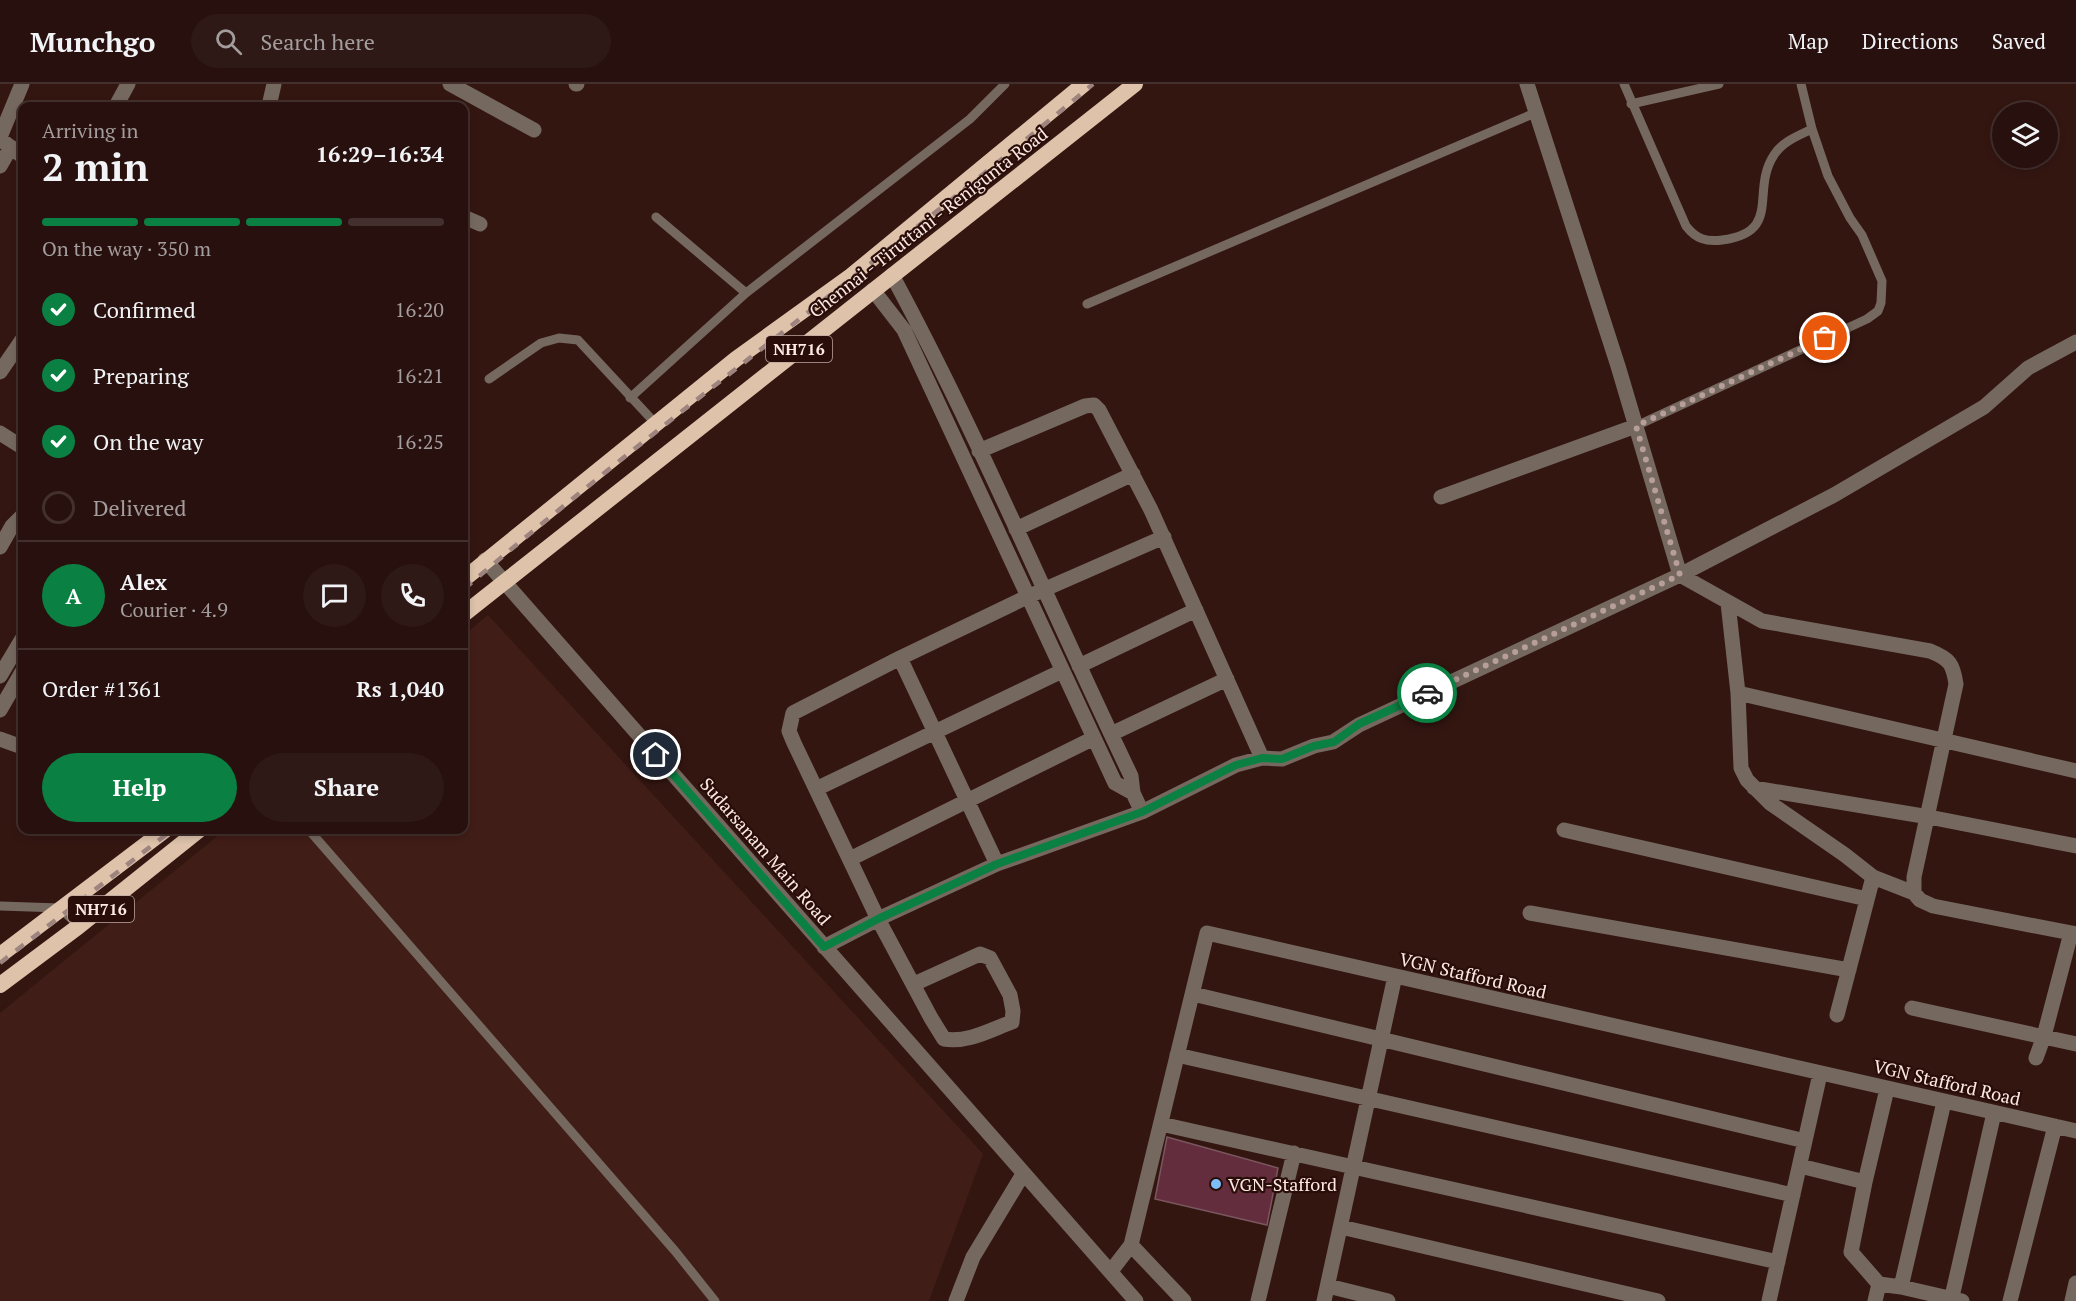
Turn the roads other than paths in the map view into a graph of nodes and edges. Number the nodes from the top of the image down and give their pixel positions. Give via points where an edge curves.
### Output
1 (22, 84) edge
2 (128, 84) edge
3 (274, 84) edge
4 (450, 84) edge
5 (1005, 84) edge
6 (1084, 84) edge
7 (1135, 84) edge
8 (1527, 84) edge
9 (1624, 84) edge
10 (1719, 84) edge
11 (1801, 84) edge
12 (118, 102) edge
13 (270, 102) edge
14 (1631, 104) junction
15 (1535, 113) junction
16 (1812, 129) junction
17 (534, 130) dead end
18 (8, 145) edge
19 (0, 166) edge
20 (656, 218) dead end
21 (468, 219) edge
22 (480, 224) dead end
23 (892, 275) junction
24 (873, 290) junction
25 (746, 293) junction
26 (1087, 304) dead end
27 (2076, 342) edge
28 (18, 346) edge
29 (0, 372) edge
30 (489, 379) dead end
31 (630, 398) junction
32 (656, 424) junction
33 (967, 424) junction
34 (1636, 426) junction
35 (950, 431) junction
36 (0, 433) edge
37 (18, 444) edge
38 (980, 451) junction
39 (1133, 474) junction
40 (1441, 497) dead end
41 (18, 520) edge
42 (1016, 529) junction
43 (1164, 537) junction
44 (0, 547) edge
45 (485, 560) junction
46 (468, 575) edge
47 (1680, 575) junction
48 (504, 581) junction
49 (1045, 589) junction
50 (1027, 597) junction
51 (1728, 603) junction
52 (1196, 610) junction
53 (468, 611) edge
54 (18, 646) edge
55 (900, 658) junction
56 (1079, 666) junction
57 (1062, 671) junction
58 (0, 676) edge
59 (18, 679) edge
60 (1227, 679) junction
61 (1738, 693) junction
62 (0, 710) edge
63 (934, 731) junction
64 (1111, 734) junction
65 (1094, 738) junction
66 (0, 740) edge
67 (1944, 741) junction
68 (18, 746) edge
69 (1262, 758) junction
70 (2076, 771) edge
71 (1754, 788) junction
72 (816, 789) junction
73 (1133, 793) junction
74 (967, 800) junction
75 (1142, 812) junction
76 (1929, 817) junction
77 (1564, 830) dead end
78 (157, 834) edge
79 (192, 834) edge
80 (312, 834) edge
81 (2076, 846) edge
82 (850, 859) junction
83 (997, 864) junction
84 (1873, 877) junction
85 (1914, 893) junction
86 (1867, 899) junction
87 (0, 906) edge
88 (60, 909) junction
89 (1530, 913) dead end
90 (878, 919) junction
91 (79, 926) junction
92 (2073, 934) edge
93 (824, 947) junction
94 (0, 955) edge
95 (1849, 970) junction
96 (1395, 976) junction
97 (914, 984) junction
98 (0, 985) edge
99 (1193, 994) junction
100 (1912, 1008) dead end
101 (1837, 1015) dead end
102 (2044, 1036) junction
103 (1381, 1040) junction
104 (2076, 1044) edge
105 (1178, 1055) junction
106 (2036, 1058) dead end
107 (1820, 1074) junction
108 (1887, 1089) junction
109 (1368, 1098) junction
110 (1944, 1102) junction
111 (1994, 1113) junction
112 (1161, 1124) junction
113 (2055, 1126) junction
114 (2076, 1131) edge
115 (1805, 1141) junction
116 (1294, 1152) junction
117 (1354, 1166) junction
118 (1800, 1166) junction
119 (1023, 1174) junction
120 (1865, 1182) junction
121 (1793, 1195) junction
122 (1341, 1227) junction
123 (1131, 1245) junction
124 (1778, 1262) junction
125 (1111, 1271) junction
126 (2076, 1283) edge
127 (1879, 1284) junction
128 (1901, 1287) junction
129 (1123, 1294) edge
130 (1326, 1294) edge
131 (1955, 1300) edge
132 (715, 1301) edge
133 (956, 1301) edge
134 (1136, 1301) edge
135 (1184, 1301) edge
136 (1258, 1301) edge
137 (1388, 1301) edge
138 (1658, 1301) edge
139 (1769, 1301) edge
140 (1875, 1301) edge
141 (2010, 1301) edge
142 (2072, 1301) edge

1 - 18 street
2 - 12 street
3 - 13 street
4 - 17 street
5 - 25 lane via 970,118
6 - 32 highway, Chennai - Tiruttani - Renigunta Road / NH716 via 851,276 736,359
7 - 23 highway, Chennai - Tiruttani - Renigunta Road / NH716
8 - 15 street
9 - 14 lane
10 - 14 lane
11 - 16 lane
14 - 16 lane via 1686,226 1702,240 1735,238 1758,224 1773,156 1785,142
15 - 26 lane
15 - 34 street
16 - 34 lane via 1828,176 1862,235 1882,281 1878,311
18 - 19 street
20 - 25 lane
21 - 22 street
23 - 24 highway, Chennai - Tiruttani - Renigunta Road / NH716
23 - 33 street
24 - 35 street via 904,330
24 - 48 highway, Chennai - Tiruttani - Renigunta Road / NH716
25 - 31 lane
27 - 47 street via 2028,368 1984,407 1834,495
28 - 29 street
30 - 31 lane via 541,343 559,338 578,340
31 - 32 lane
32 - 45 highway, Chennai - Tiruttani - Renigunta Road / NH716
33 - 35 street
33 - 38 street
34 - 40 street
34 - 47 street
35 - 50 street
36 - 37 street
38 - 39 street via 1094,405 1105,418
38 - 42 street
39 - 42 street
39 - 43 street
41 - 44 street
42 - 49 street
43 - 49 street
43 - 52 street
45 - 46 highway, Chennai - Tiruttani - Renigunta Road / NH716
45 - 48 street, Sudarsanam Main Road
47 - 51 street
47 - 69 street via 1359,724 1334,742 1282,759
48 - 53 highway, Chennai - Tiruttani - Renigunta Road / NH716
48 - 93 street, Sudarsanam Main Road
49 - 50 street
49 - 56 street
50 - 55 street
50 - 57 street
51 - 61 street
51 - 67 street via 1762,621 1942,656 1953,666 1956,684
52 - 56 street
52 - 60 street
54 - 58 street
55 - 63 street
55 - 72 street via 793,713 789,731
56 - 64 street
57 - 63 street
57 - 65 street
59 - 62 street
60 - 64 street
60 - 69 street
61 - 67 street
61 - 71 street via 1742,768
63 - 72 street
63 - 74 street
64 - 73 street via 1131,776
65 - 73 street via 1115,783
65 - 74 street
66 - 68 street
67 - 70 street
67 - 76 street
69 - 75 street via 1236,765
71 - 76 street
71 - 84 street
72 - 82 street
73 - 75 street
74 - 82 street
74 - 83 street
75 - 83 street
76 - 81 street
76 - 85 street via 1914,877
77 - 86 street
78 - 88 highway, NH716
79 - 91 highway, NH716
80 - 132 lane
82 - 90 street
83 - 90 street
84 - 85 street
84 - 86 street
85 - 92 street via 1933,906
86 - 95 street
87 - 88 lane
88 - 91 lane
88 - 94 highway, NH716
89 - 95 street
90 - 93 street
90 - 97 street
91 - 98 highway, NH716
92 - 102 street
93 - 119 street, Sudarsanam Main Road
95 - 101 street
96 - 99 street, VGN Stafford Road via 1207,933
96 - 103 street
96 - 107 street, VGN Stafford Road
97 - 97 street via 944,1039 969,1039 1012,1022 1010,995 990,958 980,954
99 - 103 street
99 - 105 street, VGN Stafford Road
100 - 102 street
102 - 104 street
102 - 106 street
103 - 109 street
103 - 115 street
105 - 109 street
105 - 112 street, VGN Stafford Road
107 - 108 street, VGN Stafford Road
107 - 115 street
108 - 110 street, VGN Stafford Road
108 - 120 street
109 - 117 street
109 - 121 street
110 - 111 street, VGN Stafford Road
110 - 128 street
111 - 113 street, VGN Stafford Road
111 - 131 street
112 - 116 street
112 - 123 street, VGN Stafford Road
113 - 114 street, VGN Stafford Road
113 - 141 street
115 - 118 street
116 - 117 street
116 - 136 street
117 - 122 street
117 - 124 street
118 - 120 street
118 - 121 street
119 - 125 street, Sudarsanam Main Road
119 - 133 street via 974,1257
120 - 127 street via 1851,1252
121 - 124 street
122 - 130 street
122 - 138 street
123 - 125 street, VGN Stafford Road
123 - 135 street
124 - 139 street
125 - 129 street, Sudarsanam Main Road
126 - 142 street
127 - 128 street
127 - 140 street
128 - 131 street
129 - 134 street, Sudarsanam Main Road
130 - 137 street

